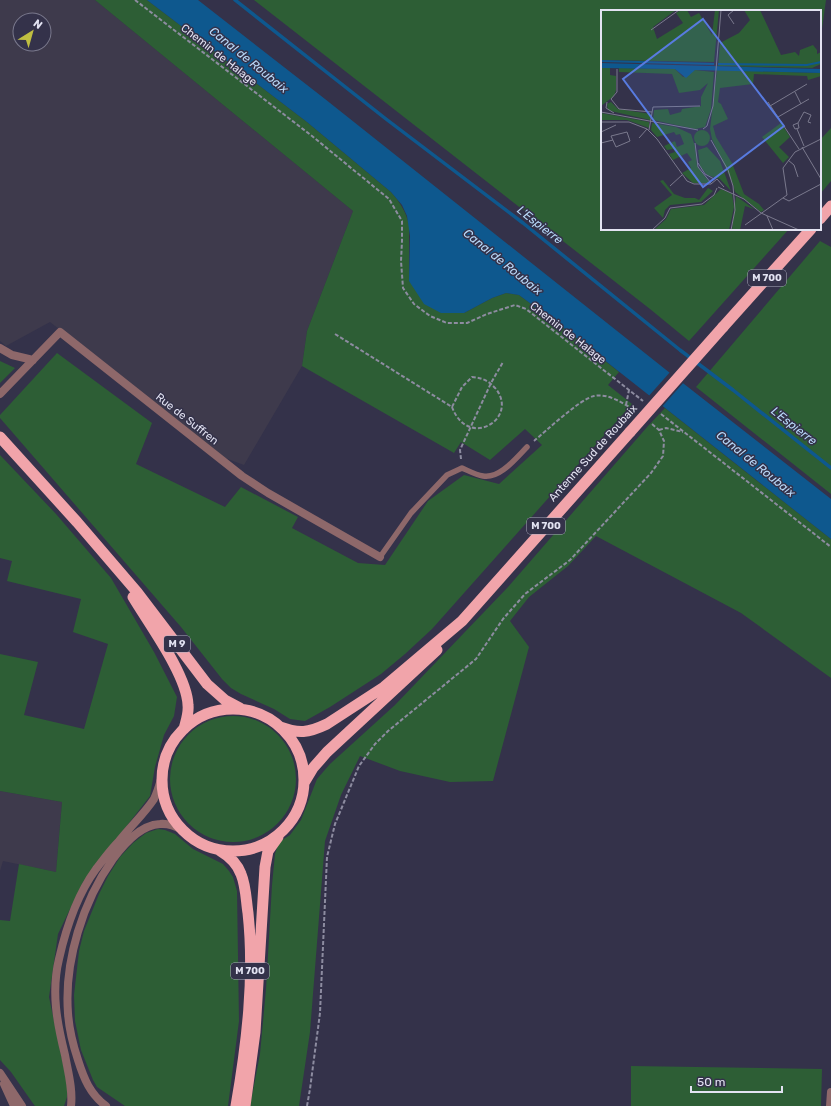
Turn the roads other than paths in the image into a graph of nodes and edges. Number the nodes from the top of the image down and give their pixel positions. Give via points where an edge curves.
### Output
1 (831, 206) edge
2 (821, 218) edge
3 (810, 230) edge
4 (0, 348) edge
5 (33, 360) junction
6 (0, 394) edge
7 (0, 437) edge
8 (526, 447) road end
9 (380, 557) joint
10 (116, 569) junction
11 (462, 621) junction
12 (244, 710) junction
13 (280, 727) junction
14 (183, 729) junction
15 (163, 773) junction
16 (304, 783) junction
17 (186, 832) junction
18 (282, 832) junction
19 (215, 848) junction
20 (0, 1074) edge
21 (831, 1092) edge
22 (14, 1106) edge
23 (22, 1106) edge
24 (71, 1106) edge
25 (106, 1106) edge
26 (236, 1106) edge
27 (245, 1106) edge
28 (830, 1106) edge

1 - 2 highway
3 - 11 highway, Antenne Sud de Roubaix / M 700, bridge
4 - 5 street via 12,355
5 - 6 street, Rue de Suffren
5 - 9 street, Rue de Suffren via 60,332 256,486
7 - 10 highway, M 9
8 - 9 lane via 492,476 483,476 462,468 447,475 411,513
10 - 12 highway, M 9 via 213,690 231,704
10 - 14 highway, M 9 via 181,678 188,705
11 - 13 highway, Antenne Sud de Roubaix / M 700 via 384,687 327,724 305,732
11 - 16 highway, M 700 via 429,659 327,752
12 - 13 highway via 261,714
12 - 14 highway via 212,712
13 - 16 highway via 293,741 298,752 304,770
14 - 15 highway via 170,747
15 - 17 highway via 163,790 168,805 175,820
15 - 24 street via 158,791 150,805 110,851 84,888 62,944 56,972 55,1004 71,1086
16 - 18 highway via 298,810
17 - 19 highway
17 - 25 street via 160,824 143,830 126,843 99,881 77,934 68,990 70,1027 84,1079 94,1095
18 - 19 highway via 263,844 248,849
18 - 27 highway, M 700 via 268,851 265,867 255,1032
19 - 26 highway, M 700 via 228,855 241,872 249,921 249,1002
20 - 22 street
20 - 23 street
21 - 28 street

